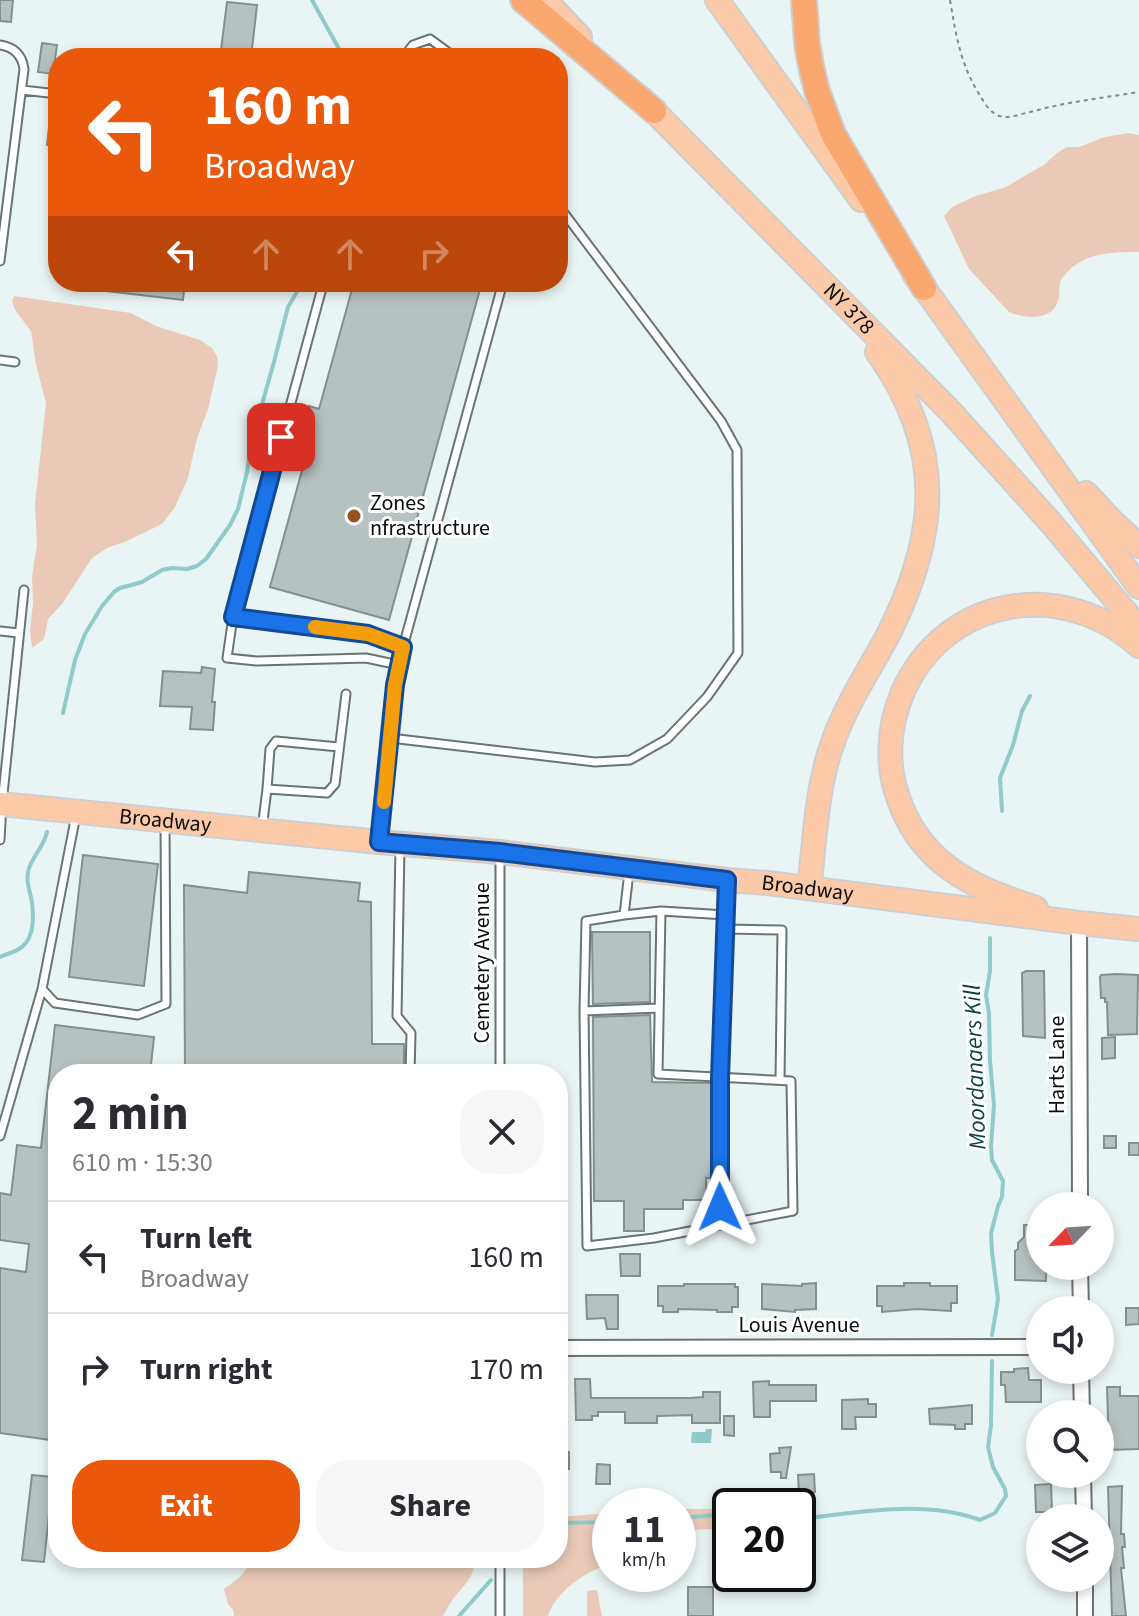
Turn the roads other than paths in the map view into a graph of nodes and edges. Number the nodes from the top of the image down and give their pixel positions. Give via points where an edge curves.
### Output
1 (523, 0) edge
2 (545, 0) edge
3 (717, 0) edge
4 (804, 0) edge
5 (0, 45) edge
6 (411, 48) edge
7 (442, 48) edge
8 (22, 90) junction
9 (48, 93) edge
10 (654, 111) junction
11 (568, 218) edge
12 (791, 250) junction
13 (0, 261) edge
14 (924, 288) junction
15 (321, 292) edge
16 (500, 292) edge
17 (0, 360) edge
18 (15, 362) dead end
19 (998, 391) junction
20 (1139, 546) edge
21 (1139, 587) edge
22 (24, 590) dead end
23 (233, 617) junction
24 (1139, 628) edge
25 (0, 631) edge
26 (19, 633) junction
27 (1139, 646) edge
28 (403, 647) junction
29 (399, 665) junction
30 (346, 694) dead end
31 (0, 730) edge
32 (390, 738) junction
33 (8, 739) junction
34 (339, 747) junction
35 (267, 789) junction
36 (1, 804) edge
37 (76, 813) junction
38 (165, 821) junction
39 (262, 831) junction
40 (0, 840) edge
41 (390, 843) junction
42 (500, 852) junction
43 (630, 868) junction
44 (727, 880) junction
45 (809, 888) junction
46 (661, 911) junction
47 (624, 915) junction
48 (726, 915) junction
49 (1079, 923) junction
50 (726, 929) junction
51 (1139, 929) edge
52 (42, 989) junction
53 (659, 1008) junction
54 (584, 1011) junction
55 (410, 1064) edge
56 (500, 1064) edge
57 (720, 1078) junction
58 (780, 1080) junction
59 (0, 1136) edge
60 (1080, 1192) edge
61 (719, 1225) junction
62 (1026, 1347) edge
63 (568, 1348) edge
64 (500, 1568) edge
65 (1085, 1592) edge
66 (500, 1616) edge
67 (1085, 1616) edge

1 - 10 highway
2 - 10 main road, NY 378 / NY 378
3 - 14 main road
4 - 14 highway via 811,66 833,134
5 - 8 lane via 21,59
6 - 7 lane via 430,39
8 - 9 lane
8 - 13 lane
10 - 12 main road, NY 378 / NY 378
11 - 32 lane via 721,421 737,450 738,653 707,697 667,739 630,760 595,762
12 - 24 main road, NY 378 / NY 378 via 960,422
12 - 45 main road via 873,347 898,385 917,426 928,490 925,535 913,577 831,746
14 - 19 main road
15 - 23 lane
16 - 28 lane
17 - 18 lane
19 - 20 main road
19 - 21 main road
22 - 26 lane
23 - 28 lane via 368,634
23 - 29 lane via 227,658 366,658
25 - 26 lane
26 - 33 lane
27 - 49 main road via 1098,617 1062,606 1024,604 985,613 952,630 926,655 905,688 892,727 895,790 923,844 983,889
28 - 29 lane
29 - 32 lane
30 - 34 lane
31 - 33 lane
32 - 41 lane
33 - 36 lane
34 - 35 lane via 335,784 327,793
34 - 35 lane via 276,741 270,749
35 - 39 lane
36 - 37 main road, Broadway
36 - 40 lane
37 - 38 main road, Broadway
37 - 52 lane
38 - 39 main road, Broadway
38 - 52 lane via 166,1004 138,1015 55,1003
39 - 41 main road, Broadway
41 - 42 main road, Broadway
41 - 55 lane via 397,1016 411,1033
42 - 43 main road, Broadway
42 - 56 lane, Cemetery Avenue
43 - 44 main road, Broadway
43 - 47 lane
44 - 45 main road, Broadway
44 - 48 lane
45 - 49 main road, Broadway
46 - 47 lane
46 - 48 lane
46 - 53 lane
47 - 54 lane via 586,921
48 - 50 lane
49 - 51 main road, Broadway
49 - 60 street, Harts Lane
50 - 57 lane
50 - 58 lane via 782,930
52 - 59 lane
53 - 54 lane
53 - 57 lane via 658,1074
54 - 61 lane via 587,1246
57 - 58 lane
57 - 61 lane
58 - 61 lane via 791,1081 793,1211
62 - 63 street, Louis Avenue
64 - 66 lane
65 - 67 street

